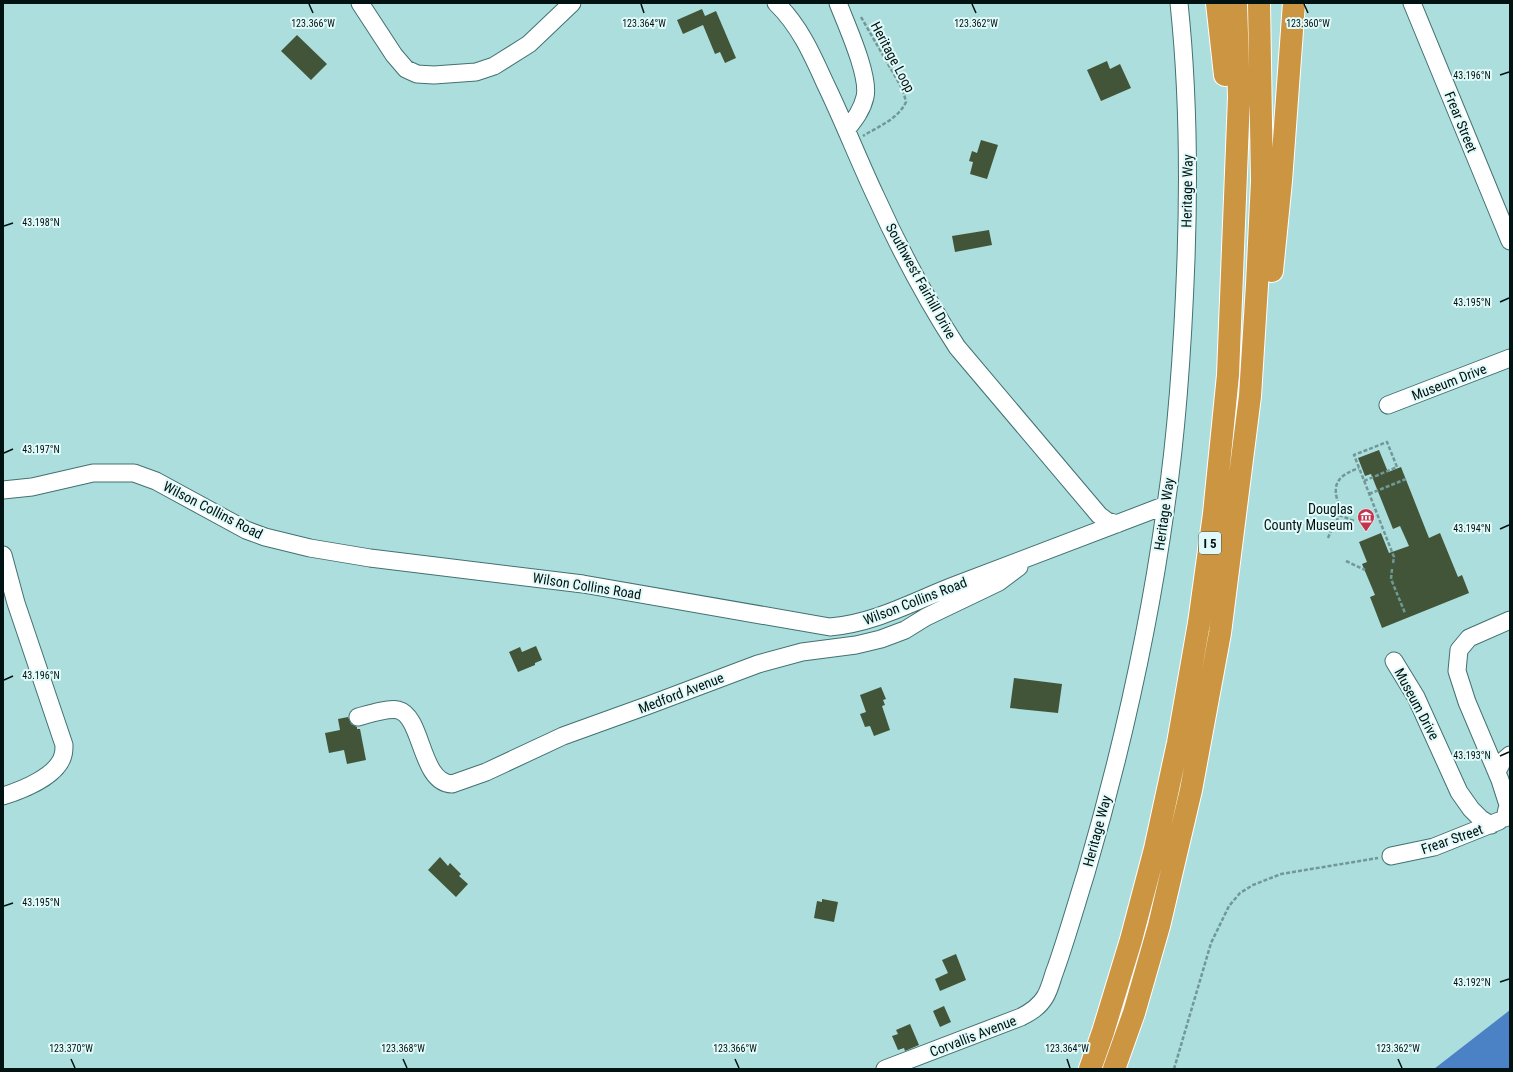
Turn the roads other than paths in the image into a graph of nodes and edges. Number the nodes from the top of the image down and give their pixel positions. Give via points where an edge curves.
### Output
1 (360, 3) edge
2 (572, 3) edge
3 (776, 3) edge
4 (838, 3) edge
5 (1179, 3) edge
6 (1218, 3) edge
7 (1236, 3) edge
8 (1259, 3) edge
9 (1294, 3) edge
10 (1412, 3) edge
11 (850, 136) junction
12 (1235, 193) junction
13 (1510, 241) edge
14 (1510, 358) edge
15 (1250, 396) junction
16 (1388, 405) dead end
17 (3, 490) edge
18 (1166, 505) junction
19 (1117, 524) junction
20 (3, 555) edge
21 (1033, 555) junction
22 (1510, 620) edge
23 (1394, 662) dead end
24 (358, 716) dead end
25 (1510, 755) edge
26 (1497, 772) junction
27 (3, 796) edge
28 (1502, 820) edge
29 (1391, 856) road end
30 (1037, 1008) joint
31 (885, 1069) edge
32 (1090, 1069) edge
33 (1114, 1069) edge

1 - 2 street via 406,69 417,74 434,75 476,72 494,66 529,44
3 - 11 street, Southwest Fairhill Drive via 803,38
4 - 11 street via 865,80 866,96
5 - 18 street, Heritage Way via 1185,62 1188,197 1181,364
6 - 12 highway
7 - 12 highway, I 5 via 1239,97
8 - 15 highway, I 5 via 1262,181
9 - 15 highway via 1281,181 1270,287
10 - 13 street, Frear Street
11 - 19 street, Southwest Fairhill Drive via 906,259 957,347 1099,515
12 - 32 highway, I 5 via 1228,374 1214,514 1199,623 1178,743 1155,849 1131,940
14 - 16 street, Museum Drive
15 - 33 highway, I 5 via 1220,633 1191,790 1159,926 1134,1013
17 - 21 street, Wilson Collins Road via 32,487 93,473 134,473 156,481 246,530 310,548 370,558 583,584 830,626 849,625 879,616
18 - 19 street, Wilson Collins Road
18 - 30 street, Heritage Way via 1149,610 1101,817 1061,954 1046,996
19 - 21 street, Wilson Collins Road
20 - 27 street via 16,603 64,745 63,755 58,764 42,780
21 - 24 street, Medford Avenue via 999,582 926,617 905,630 856,645 802,652 758,664 563,736 486,772 452,784 443,782 435,774 405,713 397,710
22 - 26 street via 1469,638 1459,650 1456,670
23 - 28 street, Museum Drive via 1416,697 1459,792 1481,819
25 - 26 street via 1502,762
26 - 28 street via 1508,805
28 - 29 street, Frear Street via 1434,848
30 - 31 street, Corvallis Avenue via 1021,1017

